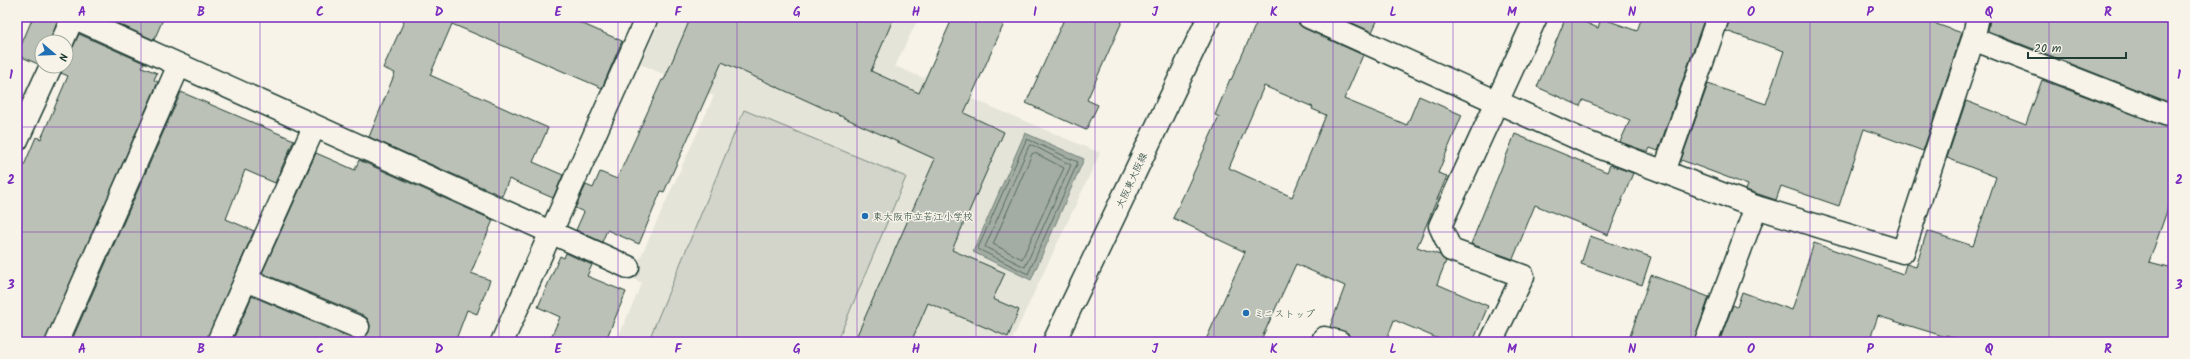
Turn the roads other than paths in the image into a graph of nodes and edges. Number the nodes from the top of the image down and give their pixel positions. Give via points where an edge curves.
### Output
1 (73, 17) edge
2 (647, 17) edge
3 (1209, 17) edge
4 (1309, 17) edge
5 (1536, 17) edge
6 (1718, 17) edge
7 (1978, 17) edge
8 (66, 34) edge
9 (1973, 39) junction
10 (179, 65) junction
11 (47, 74) edge
12 (1496, 102) junction
13 (2173, 117) edge
14 (314, 127) junction
15 (17, 140) edge
16 (1664, 172) junction
17 (1756, 207) junction
18 (552, 235) junction
19 (628, 267) dead end
20 (246, 280) junction
21 (358, 327) dead end
22 (1492, 340) dead end
23 (57, 342) edge
24 (218, 342) edge
25 (502, 342) edge
26 (1054, 342) edge
27 (1323, 342) edge
28 (1339, 342) edge
29 (1706, 342) edge

1 - 8 street
1 - 10 street
2 - 18 street
3 - 26 street, 大阪東大阪線
4 - 12 street
5 - 12 street
6 - 16 street
7 - 9 street
9 - 13 street
9 - 17 street via 1902,252
10 - 14 street
10 - 23 street
11 - 15 street
12 - 16 street via 1586,142
12 - 22 street via 1440,226 1452,250 1523,276
14 - 18 street
14 - 20 street
16 - 17 street
17 - 29 street
18 - 19 street
18 - 25 street
20 - 21 street
20 - 24 street
27 - 28 street via 1324,338

